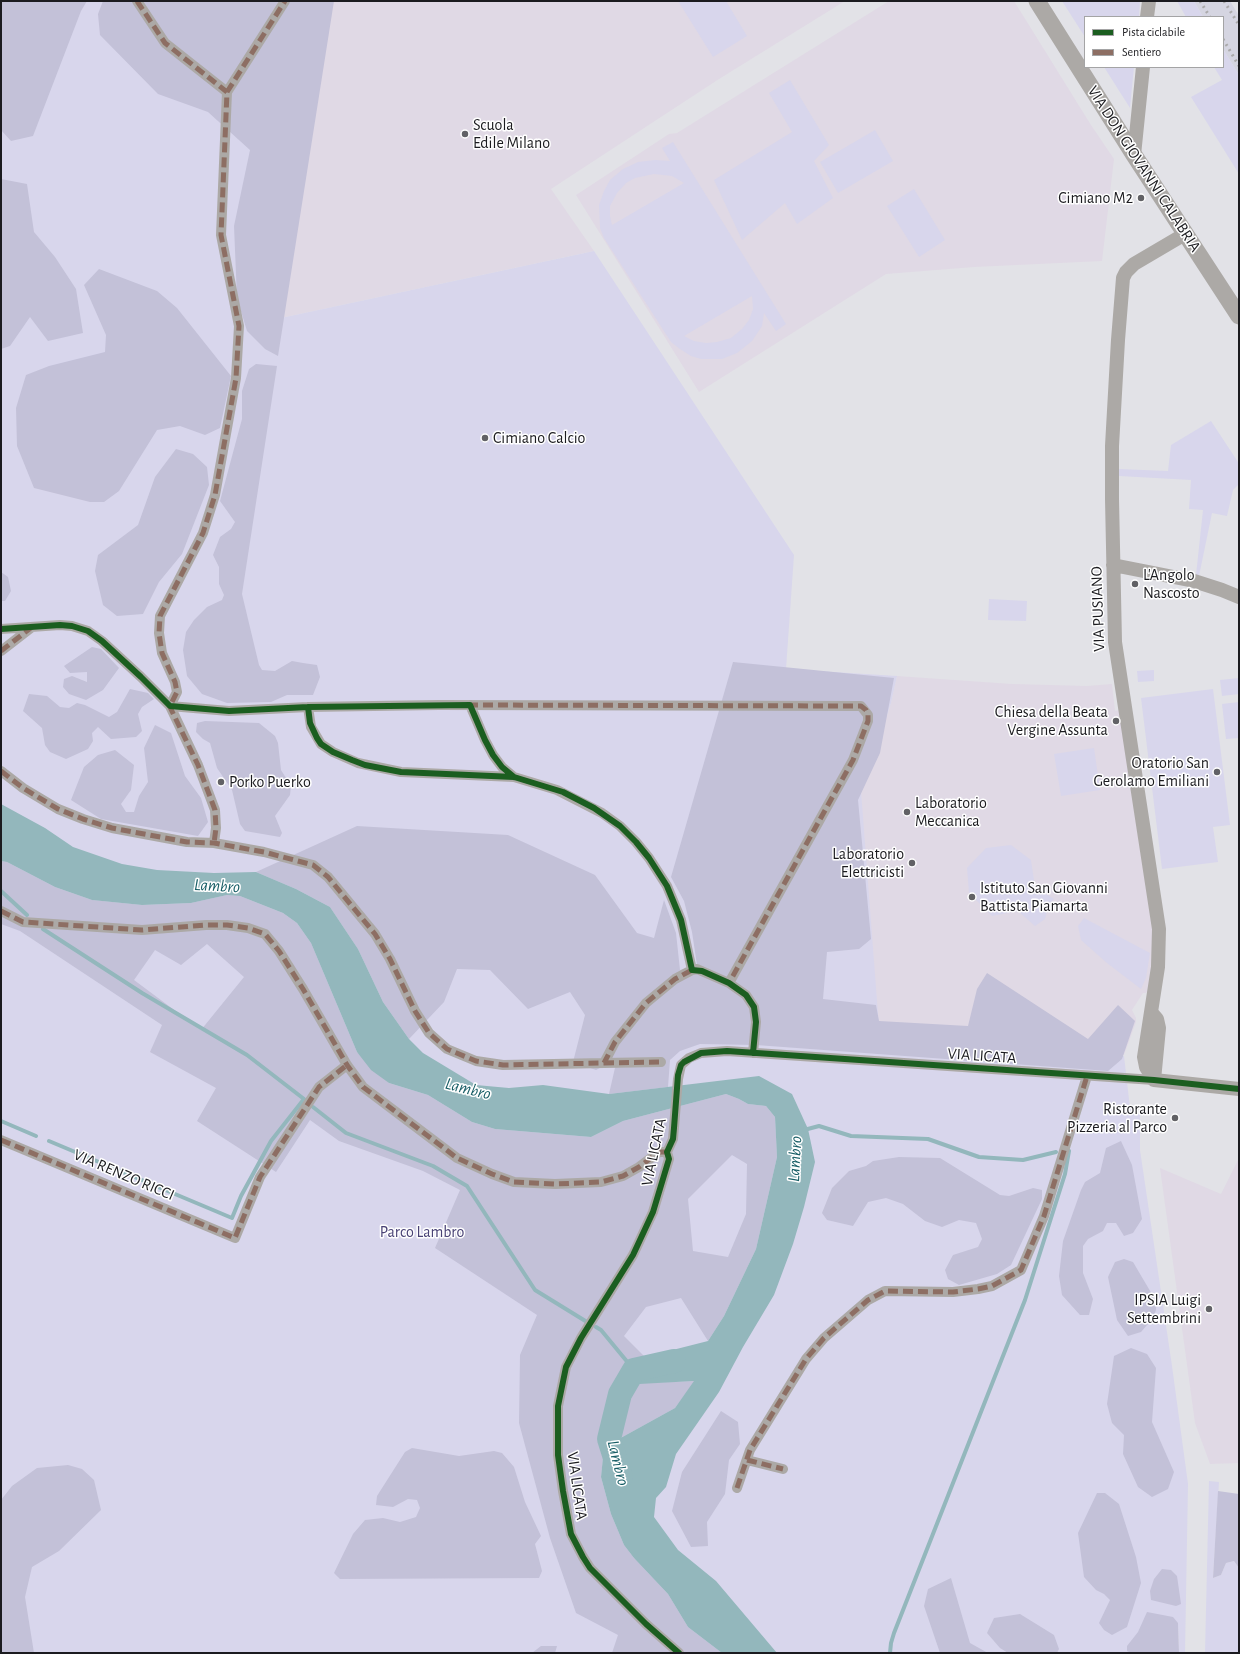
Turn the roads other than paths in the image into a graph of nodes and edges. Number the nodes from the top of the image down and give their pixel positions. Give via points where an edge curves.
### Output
1 (137, 1) edge
2 (285, 1) edge
3 (1038, 1) edge
4 (1149, 1) edge
5 (1147, 16) edge
6 (1143, 68) edge
7 (227, 92) junction
8 (1134, 155) junction
9 (1185, 234) junction
10 (1239, 316) edge
11 (1113, 565) junction
12 (1239, 597) edge
13 (32, 627) junction
14 (1, 629) edge
15 (1, 651) edge
16 (470, 705) junction
17 (170, 706) junction
18 (308, 707) junction
19 (1, 772) edge
20 (514, 777) junction
21 (214, 842) junction
22 (1, 911) edge
23 (692, 970) junction
24 (729, 983) junction
25 (753, 1053) junction
26 (661, 1062) dead end
27 (604, 1063) junction
28 (347, 1065) junction
29 (1087, 1076) junction
30 (1154, 1080) junction
31 (1239, 1090) edge
32 (1, 1140) edge
33 (667, 1152) junction
34 (747, 1460) junction
35 (783, 1469) dead end
36 (737, 1488) dead end
37 (679, 1653) edge

1 - 7 street via 165,43
2 - 7 street
3 - 8 street, VIA DON GIOVANNI CALABRIA
4 - 5 street
6 - 8 street
7 - 17 street via 221,235 239,326 236,378 215,495 203,533 160,616 162,653 177,692
8 - 9 street, VIA DON GIOVANNI CALABRIA
9 - 10 street, VIA DON GIOVANNI CALABRIA
9 - 11 street, VIA PUSIANO via 1131,267 1122,281 1112,446
11 - 12 street via 1194,581
11 - 30 street, VIA PUSIANO via 1117,658 1159,929 1151,1012 1157,1019 1159,1028
13 - 14 street
13 - 15 street
13 - 17 street via 60,625 88,631 102,641
16 - 18 street
16 - 20 street via 493,755
16 - 24 street via 861,706 866,710 867,726 853,760
17 - 18 street via 229,711
17 - 21 street via 198,765 215,810
18 - 20 street via 311,727 321,744 332,752 358,763 400,772
19 - 21 street via 58,809 84,819 112,828 187,842
20 - 23 street via 557,790 588,805 614,822 636,842 657,870 673,898 682,920
21 - 27 street via 313,865 328,877 375,934 390,958 415,1011 429,1033 447,1049 476,1061 503,1065
22 - 28 street via 24,922 142,930 227,925 265,934 303,989
23 - 24 street via 702,971
23 - 27 street via 675,979 646,1003 616,1042
24 - 25 street via 746,995 754,1007 756,1022
25 - 29 street, VIA LICATA
25 - 33 street, VIA LICATA via 701,1053 681,1065 674,1134
26 - 27 street
28 - 32 street, VIA RENZO RICCI via 319,1087 260,1177 235,1238
28 - 33 street via 363,1087 457,1158 514,1182 601,1182 623,1176 659,1152
29 - 30 street, VIA LICATA
29 - 34 street via 1044,1216 1021,1270 992,1286 978,1290 886,1291 868,1300 824,1338 806,1359 750,1450
30 - 31 street
33 - 37 street, VIA LICATA via 667,1168 653,1212 639,1244 566,1367 558,1406 558,1455 571,1534 583,1557 590,1568
34 - 35 street
34 - 36 street

